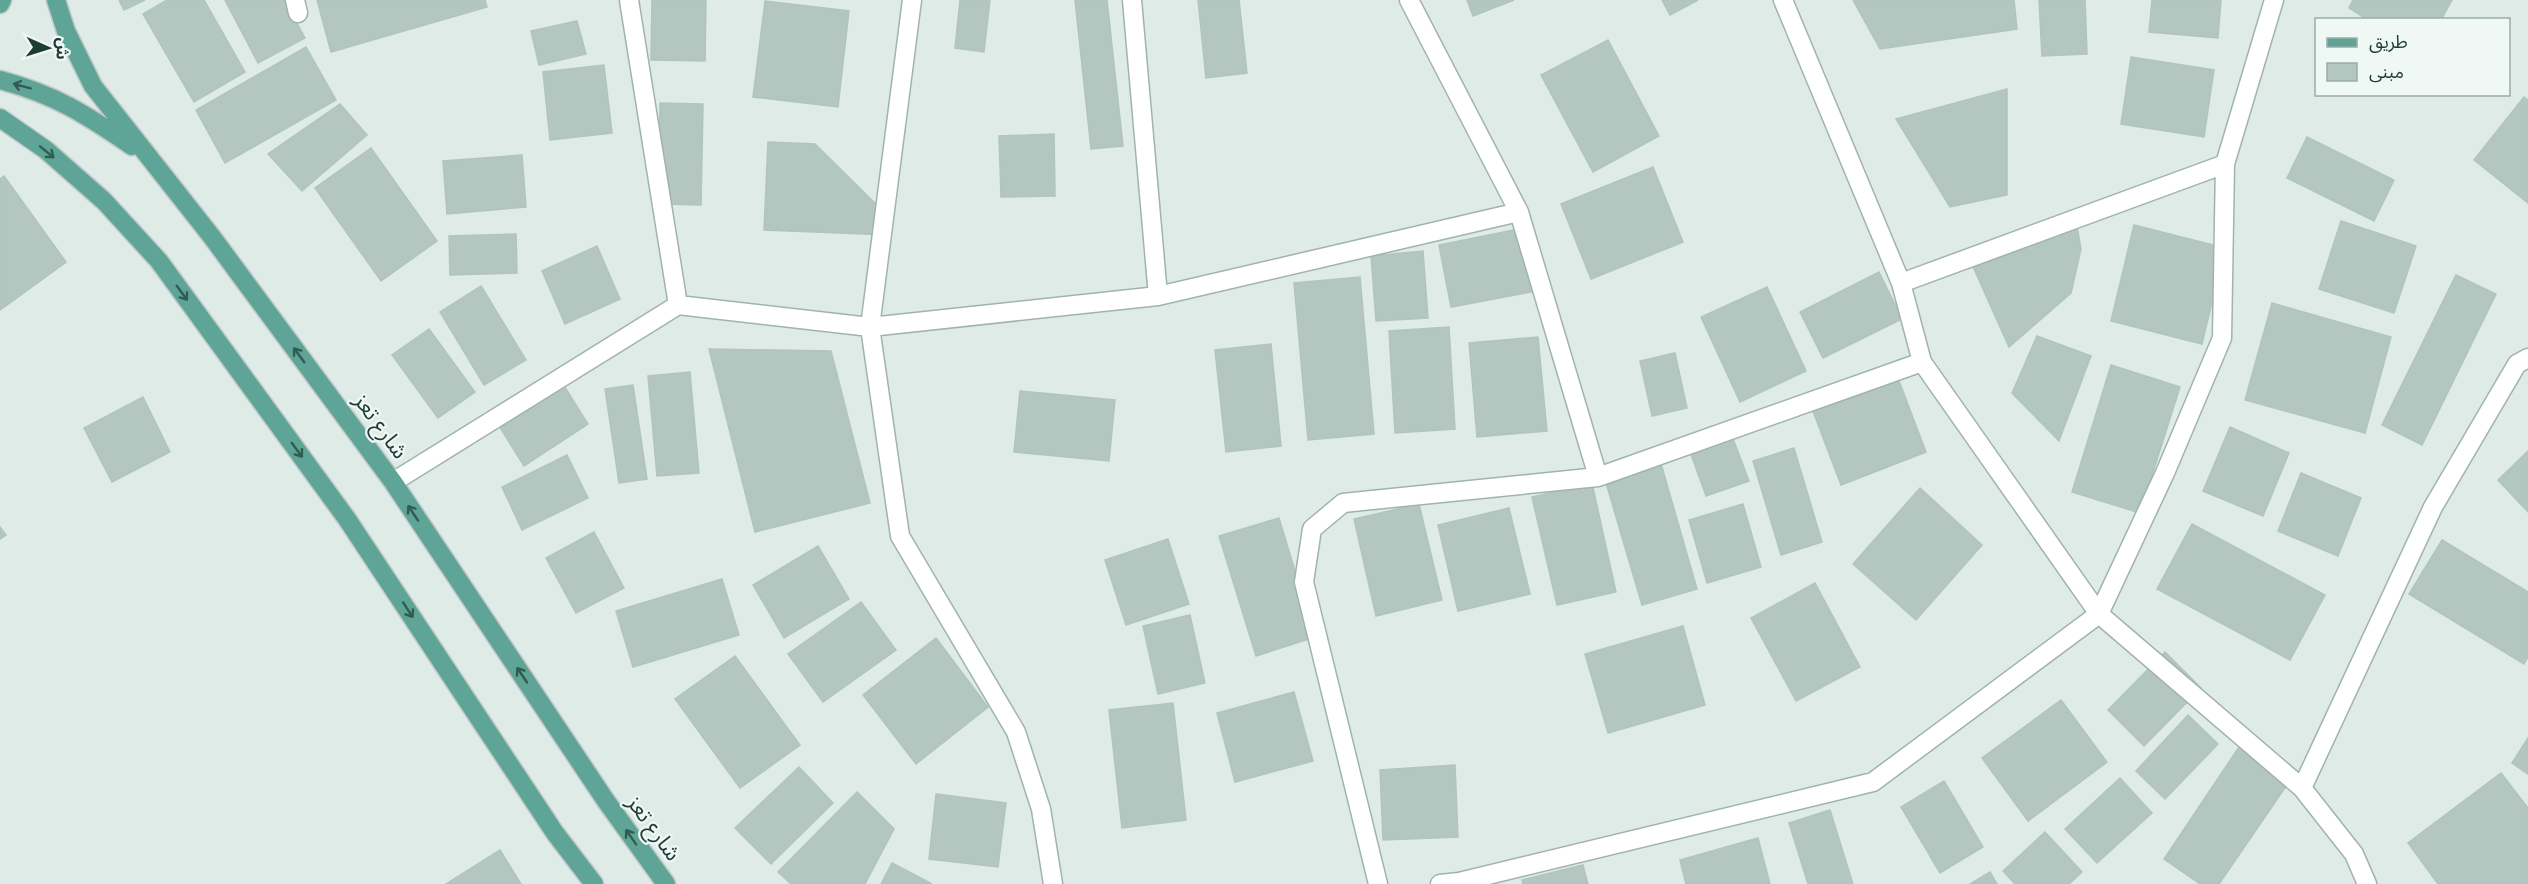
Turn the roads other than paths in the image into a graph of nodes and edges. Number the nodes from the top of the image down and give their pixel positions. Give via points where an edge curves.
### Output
1 (2, 0) edge
2 (56, 0) edge
3 (629, 0) edge
4 (912, 0) edge
5 (1132, 0) edge
6 (1409, 0) edge
7 (1783, 0) edge
8 (2274, 0) edge
9 (0, 4) edge
10 (0, 80) edge
11 (0, 118) edge
12 (146, 156) junction
13 (2225, 164) junction
14 (1519, 212) junction
15 (1901, 283) junction
16 (1158, 296) junction
17 (678, 305) junction
18 (870, 327) junction
19 (2528, 358) edge
20 (1922, 362) junction
21 (1598, 477) junction
22 (393, 482) junction
23 (2099, 614) junction
24 (2302, 788) junction
25 (594, 884) edge
26 (666, 884) edge
27 (1053, 884) edge
28 (1378, 884) edge
29 (1440, 884) edge
30 (2367, 884) edge

1 - 9 main road
2 - 12 main road, شارع تعز via 66,31 93,86
3 - 17 street
4 - 18 street
5 - 16 street
6 - 14 street
7 - 15 street
8 - 13 street
12 -> 10 main road via 76,108 31,88
11 -> 25 main road via 46,150 104,201 159,261 347,519 549,824
22 -> 12 main road, شارع تعز via 213,237
13 - 15 street
13 - 23 street via 2222,338
14 - 16 street
14 - 21 street
15 - 20 street
16 - 18 street
17 - 18 street
17 - 22 street
18 - 27 street via 900,536 1016,732 1041,809
19 - 24 street via 2517,364 2433,507
20 - 21 street
20 - 23 street
21 - 28 street via 1343,503 1312,529 1304,582
26 -> 22 main road, شارع تعز via 606,801
23 - 24 street
23 - 29 street via 1874,782
24 - 30 street via 2354,854

